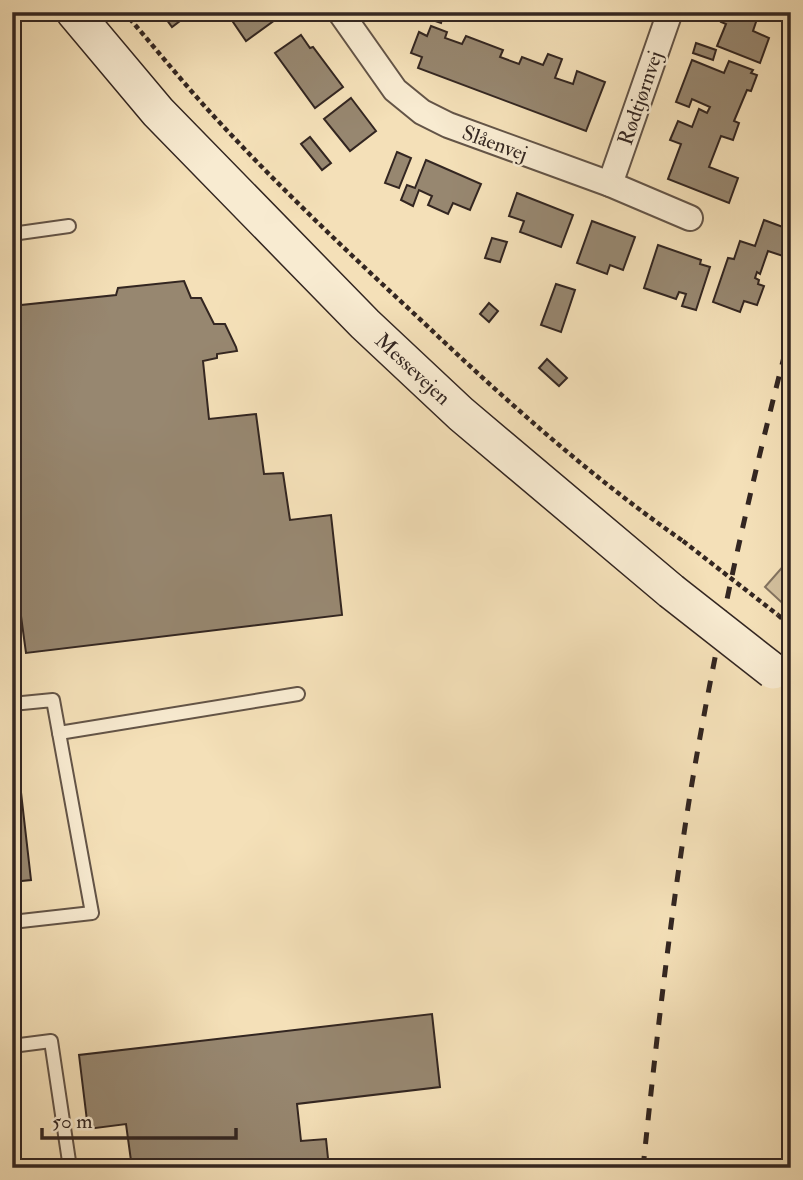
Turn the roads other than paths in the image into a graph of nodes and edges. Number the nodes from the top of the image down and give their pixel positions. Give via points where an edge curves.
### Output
1 (74, 12) edge
2 (340, 12) edge
3 (670, 12) edge
4 (610, 184) junction
5 (690, 218) dead end
6 (69, 226) dead end
7 (12, 234) edge
8 (782, 677) edge
9 (298, 694) dead end
10 (12, 704) edge
11 (59, 733) junction
12 (12, 922) edge
13 (12, 1046) edge
14 (70, 1168) edge

1 - 8 main road, Messevejen, bridge via 158,112 365,324 461,414 671,591
2 - 4 street, Slåenvej via 395,90 422,112
3 - 4 street, Rødtjørnvej
4 - 5 street, Slåenvej
6 - 7 lane
9 - 11 lane
10 - 11 lane via 53,700
11 - 12 lane via 92,913
13 - 14 lane via 51,1041

